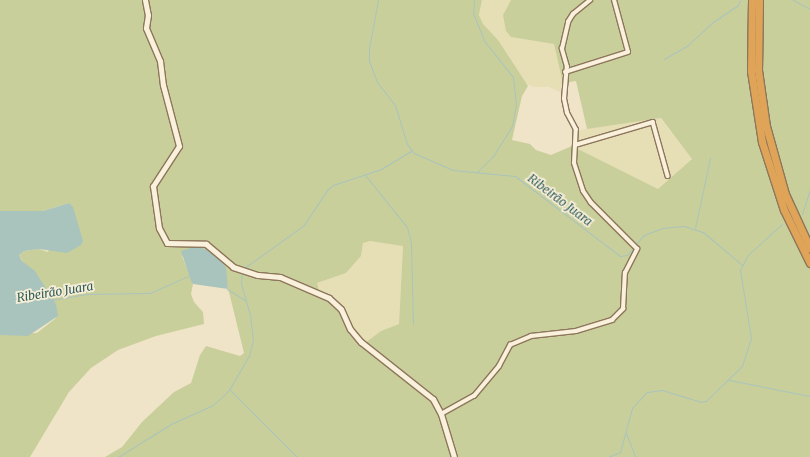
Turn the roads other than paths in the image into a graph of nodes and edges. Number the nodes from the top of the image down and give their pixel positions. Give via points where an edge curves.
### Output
1 (145, 0) edge
2 (590, 0) edge
3 (614, 0) edge
4 (752, 0) edge
5 (759, 0) edge
6 (565, 72) junction
7 (575, 145) junction
8 (668, 176) dead end
9 (810, 248) edge
10 (810, 264) edge
11 (441, 414) junction
12 (454, 457) edge

1 - 11 street via 148,15 146,28 160,61 163,85 180,146 153,186 159,228 167,243 206,244 233,267 258,275 280,277 329,298 341,309 350,329 361,342 423,389 433,398
2 - 6 street via 573,14 568,22 562,49
3 - 6 street via 628,52
4 - 10 highway via 751,71 762,142 781,203
5 - 9 highway via 758,70 766,126 785,194
6 - 7 street via 564,99 567,113 576,130
7 - 8 street via 653,122
7 - 11 street via 575,169 583,191 591,203 638,248 626,273 623,309 612,320 576,331 531,336 510,345 499,366 474,396
11 - 12 street

